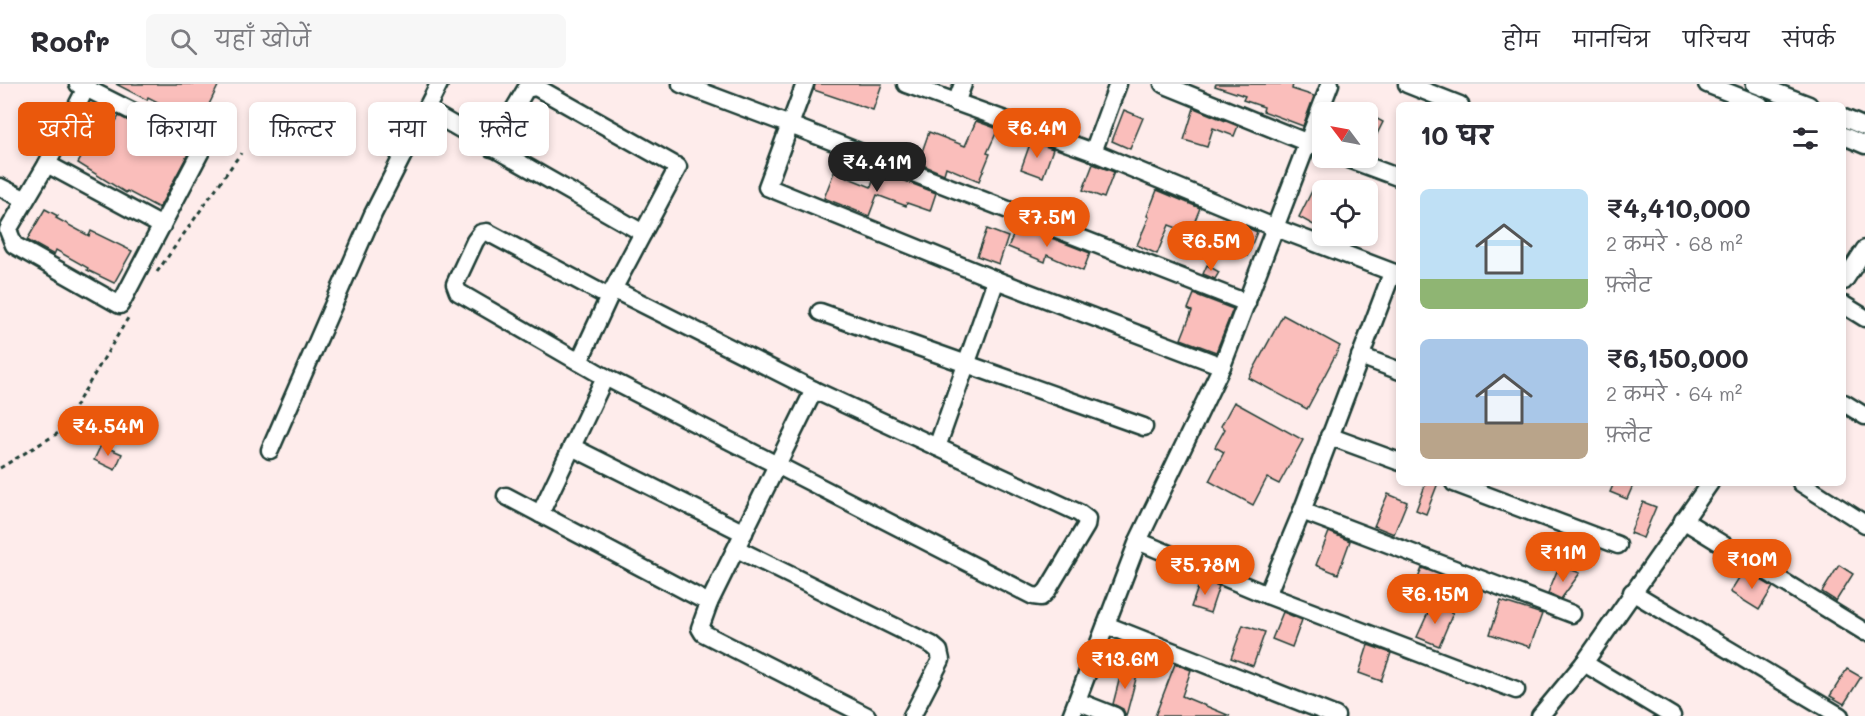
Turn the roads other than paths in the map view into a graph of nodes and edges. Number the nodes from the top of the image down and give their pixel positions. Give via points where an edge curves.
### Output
1 (439, 84) edge
2 (681, 84) edge
3 (805, 84) edge
4 (906, 84) edge
5 (963, 84) edge
6 (1118, 84) edge
7 (1163, 84) edge
8 (1330, 84) edge
9 (1407, 84) edge
10 (1707, 84) edge
11 (1755, 84) edge
12 (82, 86) edge
13 (431, 102) edge
14 (518, 102) edge
15 (956, 102) junction
16 (1326, 102) edge
17 (1452, 102) edge
18 (1752, 102) edge
19 (1801, 102) edge
20 (1846, 119) edge
21 (790, 125) junction
22 (1865, 127) edge
23 (1846, 137) edge
24 (1312, 144) edge
25 (1865, 145) edge
26 (1093, 152) junction
27 (1312, 154) edge
28 (403, 156) edge
29 (505, 156) edge
30 (47, 164) junction
31 (1373, 168) edge
32 (1396, 177) edge
33 (0, 187) edge
34 (24, 199) junction
35 (162, 226) junction
36 (1276, 228) junction
37 (643, 233) junction
38 (1865, 249) edge
39 (1396, 274) edge
40 (1846, 278) edge
41 (996, 280) junction
42 (611, 293) junction
43 (1247, 303) junction
44 (1846, 306) edge
45 (820, 312) dead end
46 (1865, 318) edge
47 (1360, 356) junction
48 (579, 362) junction
49 (967, 364) junction
50 (1222, 366) junction
51 (1396, 370) edge
52 (605, 377) junction
53 (814, 390) junction
54 (1846, 404) edge
55 (1865, 416) edge
56 (1144, 427) dead end
57 (1329, 436) junction
58 (572, 447) junction
59 (937, 447) junction
60 (270, 450) dead end
61 (1396, 461) edge
62 (777, 466) junction
63 (1462, 486) edge
64 (1708, 486) edge
65 (1807, 486) edge
66 (506, 495) dead end
67 (1302, 511) junction
68 (540, 514) junction
69 (1683, 520) junction
70 (1865, 524) edge
71 (744, 533) junction
72 (1138, 541) junction
73 (1618, 545) dead end
74 (737, 549) junction
75 (1632, 592) junction
76 (1267, 595) junction
77 (709, 603) junction
78 (1572, 614) dead end
79 (1106, 625) junction
80 (1865, 632) edge
81 (1584, 663) junction
82 (1516, 690) dead end
83 (1074, 708) edge
84 (867, 716) edge
85 (912, 716) edge
86 (1115, 716) edge
87 (1335, 716) edge
88 (1540, 716) edge
89 (1671, 716) edge
90 (1840, 716) edge

1 - 13 street
2 - 21 street
3 - 21 street
4 - 15 street
5 - 15 street
6 - 26 street
7 - 24 street
8 - 16 street
9 - 17 street
10 - 18 street
11 - 19 street
12 - 30 street
12 - 35 street via 203,147
14 - 37 street via 526,89 536,87 678,167
15 - 26 street
20 - 22 street
21 - 41 street via 767,187
21 - 43 street
23 - 25 street
26 - 36 street
27 - 36 street
28 - 60 street via 373,214
29 - 37 street
30 - 34 street
30 - 35 street
31 - 32 street
33 - 34 street
34 - 35 street via 8,230 14,245 120,305
36 - 39 street
36 - 43 street
37 - 42 street
38 - 40 street
39 - 47 street
41 - 49 street
41 - 50 street
42 - 48 street
42 - 48 street via 486,232 475,241 455,284 458,292
42 - 53 street
43 - 50 street
44 - 46 street
45 - 49 street
47 - 51 street
47 - 57 street
48 - 52 street
49 - 56 street
49 - 59 street
50 - 72 street
52 - 58 street
52 - 62 street
53 - 59 street
53 - 62 street
54 - 55 street
57 - 61 street
57 - 67 street
58 - 68 street
58 - 71 street
59 - 62 street via 1087,519 1041,597
62 - 71 street
63 - 73 street
64 - 69 street
65 - 70 street
66 - 68 street
67 - 76 street
67 - 78 street
68 - 77 street
69 - 75 street
69 - 80 street
71 - 74 street
72 - 76 street
72 - 79 street
74 - 77 street
74 - 85 street via 939,651 941,660
75 - 81 street
75 - 90 street
76 - 82 street
77 - 84 street via 700,628 703,633
79 - 83 street
79 - 87 street
81 - 88 street
81 - 89 street
83 - 86 street

